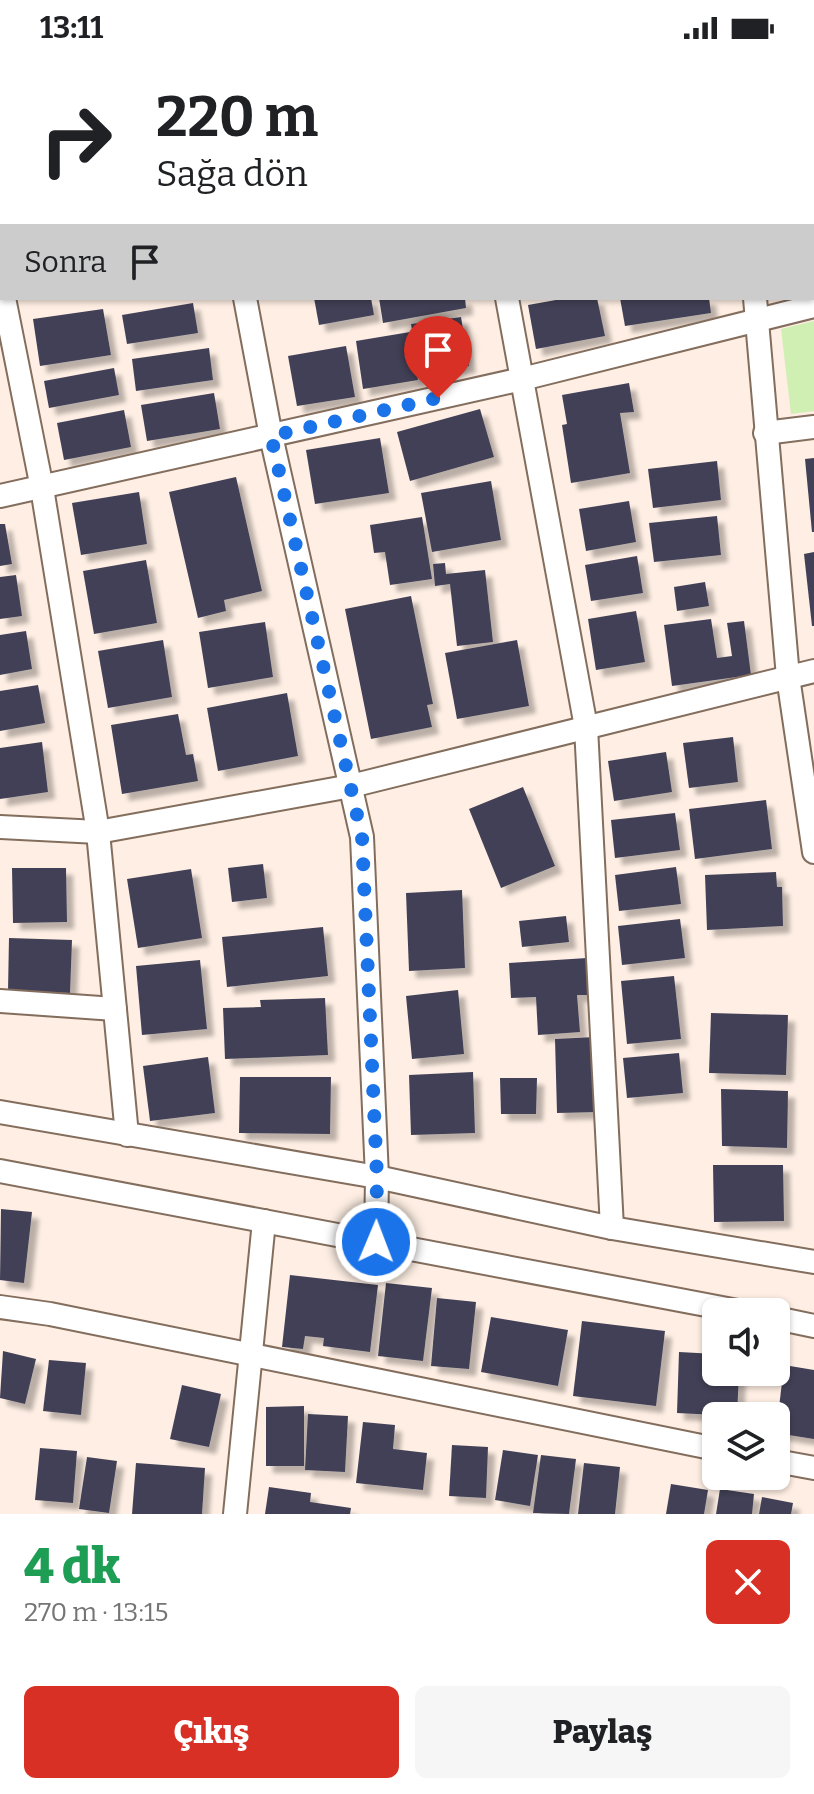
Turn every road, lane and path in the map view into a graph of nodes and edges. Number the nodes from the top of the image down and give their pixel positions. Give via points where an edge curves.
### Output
1 (4, 300) edge
2 (245, 300) edge
3 (507, 300) edge
4 (814, 306) edge
5 (756, 309) edge
6 (522, 379) junction
7 (814, 427) edge
8 (765, 433) junction
9 (271, 436) junction
10 (42, 488) junction
11 (0, 496) edge
12 (814, 671) edge
13 (788, 677) junction
14 (586, 727) junction
15 (351, 786) junction
16 (0, 827) edge
17 (98, 832) junction
18 (814, 852) edge
19 (0, 1001) edge
20 (115, 1009) junction
21 (0, 1112) edge
22 (127, 1135) junction
23 (0, 1171) edge
24 (377, 1177) junction
25 (264, 1221) junction
26 (612, 1228) junction
27 (376, 1242) junction
28 (814, 1262) edge
29 (702, 1304) edge
30 (0, 1307) edge
31 (790, 1321) edge
32 (814, 1326) edge
33 (249, 1356) junction
34 (702, 1446) edge
35 (790, 1464) edge
36 (814, 1468) edge
37 (235, 1514) edge

1 - 10 street
2 - 9 street
3 - 6 street
4 - 5 street
5 - 6 street
5 - 8 street
6 - 9 street
6 - 14 street
7 - 8 street
8 - 13 street
9 - 10 street
9 - 15 street
10 - 11 street
10 - 17 street
12 - 13 street
13 - 14 street
13 - 18 street
14 - 15 street
14 - 26 street
15 - 17 street
15 - 24 street via 362,837
16 - 17 street
17 - 20 street
19 - 20 street
20 - 22 street
21 - 22 street
22 - 24 street
23 - 25 street
24 - 26 street
24 - 27 street
25 - 27 street
25 - 33 street
26 - 28 street
27 - 29 street
30 - 33 street
31 - 32 street
33 - 34 street
33 - 37 street
35 - 36 street

